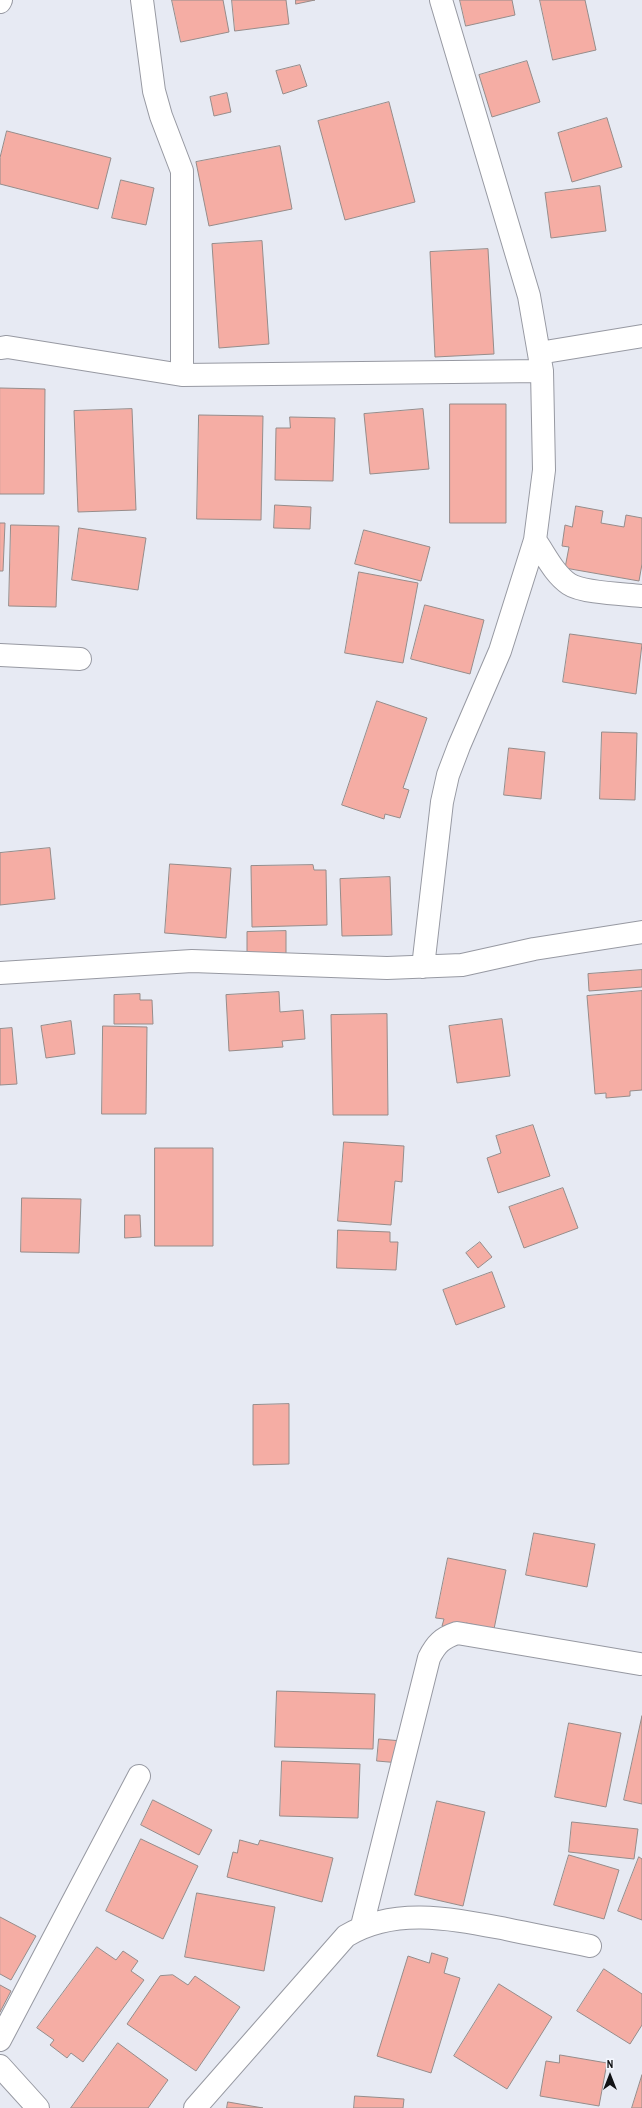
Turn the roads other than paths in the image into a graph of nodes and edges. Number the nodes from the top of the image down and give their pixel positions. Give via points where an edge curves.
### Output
1 (142, 0) edge
2 (441, 0) edge
3 (642, 336) edge
4 (0, 348) edge
5 (540, 362) junction
6 (182, 375) junction
7 (535, 540) junction
8 (642, 596) edge
9 (0, 655) edge
10 (80, 659) dead end
11 (642, 932) edge
12 (422, 967) junction
13 (0, 973) edge
14 (640, 1664) dead end
15 (139, 1776) dead end
16 (362, 1926) junction
17 (590, 1946) dead end
18 (0, 2040) edge
19 (0, 2066) edge
20 (38, 2108) edge
21 (195, 2108) edge

1 - 6 street via 154,91 182,171
2 - 5 street via 529,296
3 - 5 street
4 - 6 street via 7,347
5 - 6 street
5 - 7 street via 544,470
7 - 8 street via 560,577 570,585 582,589
7 - 12 street via 500,651 448,775 442,802
9 - 10 street
11 - 12 street via 534,949 462,965
12 - 13 street via 192,961
14 - 16 street via 457,1633 444,1638 434,1647
15 - 18 street
16 - 17 street via 406,1918 450,1918
16 - 21 street via 346,1936
19 - 20 street

